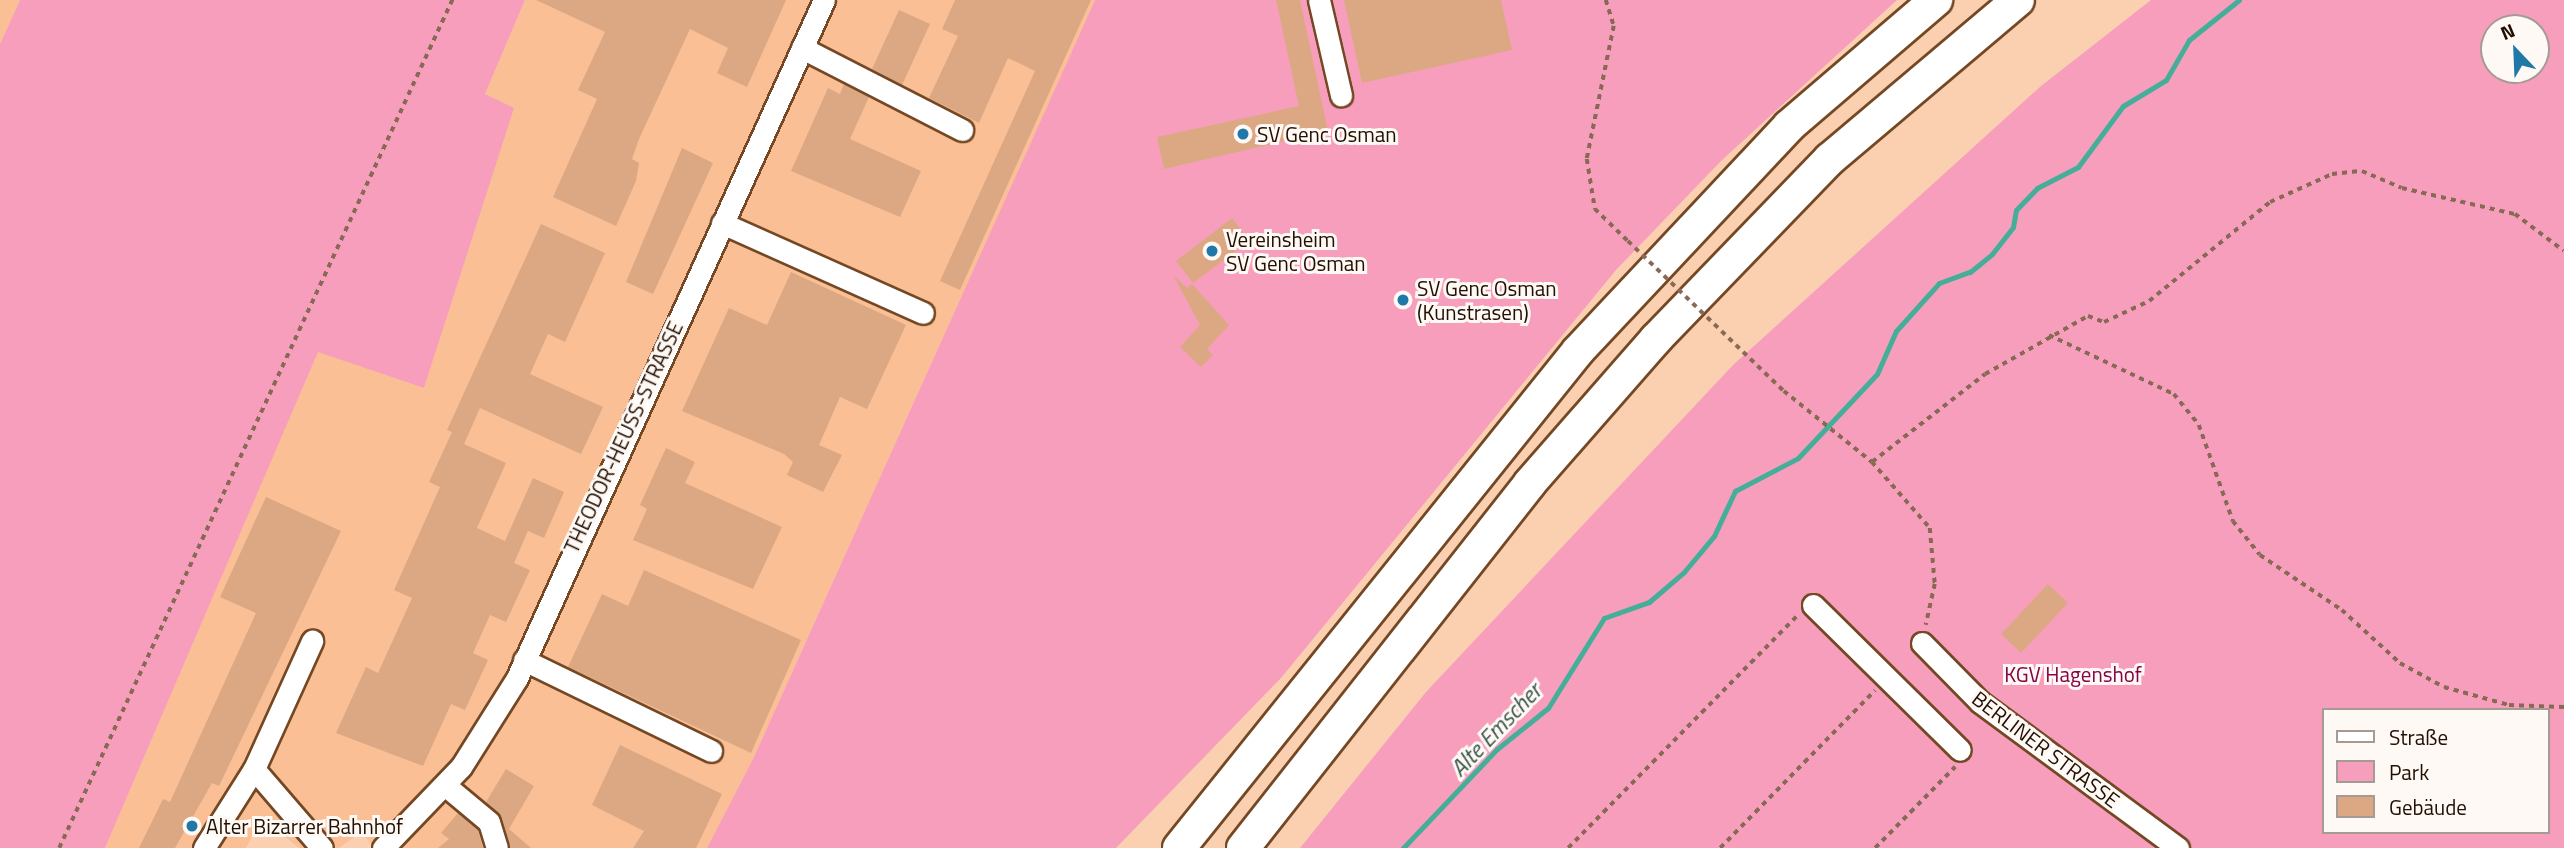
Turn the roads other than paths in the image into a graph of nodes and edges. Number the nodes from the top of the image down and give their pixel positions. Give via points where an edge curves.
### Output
1 (1319, 0) edge
2 (1936, 0) edge
3 (2018, 0) edge
4 (816, 2) edge
5 (802, 48) junction
6 (1341, 95) dead end
7 (962, 130) dead end
8 (722, 223) junction
9 (923, 313) dead end
10 (1813, 605) road end
11 (312, 641) dead end
12 (1922, 643) road end
13 (524, 660) junction
14 (1960, 750) road end
15 (711, 751) dead end
16 (254, 769) junction
17 (446, 786) junction
18 (389, 846) edge
19 (204, 848) edge
20 (321, 848) edge
21 (497, 848) edge
22 (1179, 848) edge
23 (1243, 848) edge
24 (2178, 848) edge

1 - 6 street
2 - 22 highway via 1789,126 1586,341
3 - 23 highway via 1830,159 1656,339 1530,483
4 - 5 street, THEODOR-HEUSS-STRASSE
5 - 7 street
5 - 8 street, THEODOR-HEUSS-STRASSE
8 - 9 street
8 - 13 street, THEODOR-HEUSS-STRASSE
10 - 14 street
11 - 16 street
12 - 24 street, BERLINER STRASSE via 1980,702
13 - 15 street
13 - 17 street, THEODOR-HEUSS-STRASSE via 485,735
16 - 19 street
16 - 20 street
17 - 18 street, THEODOR-HEUSS-STRASSE
17 - 21 street via 489,822

